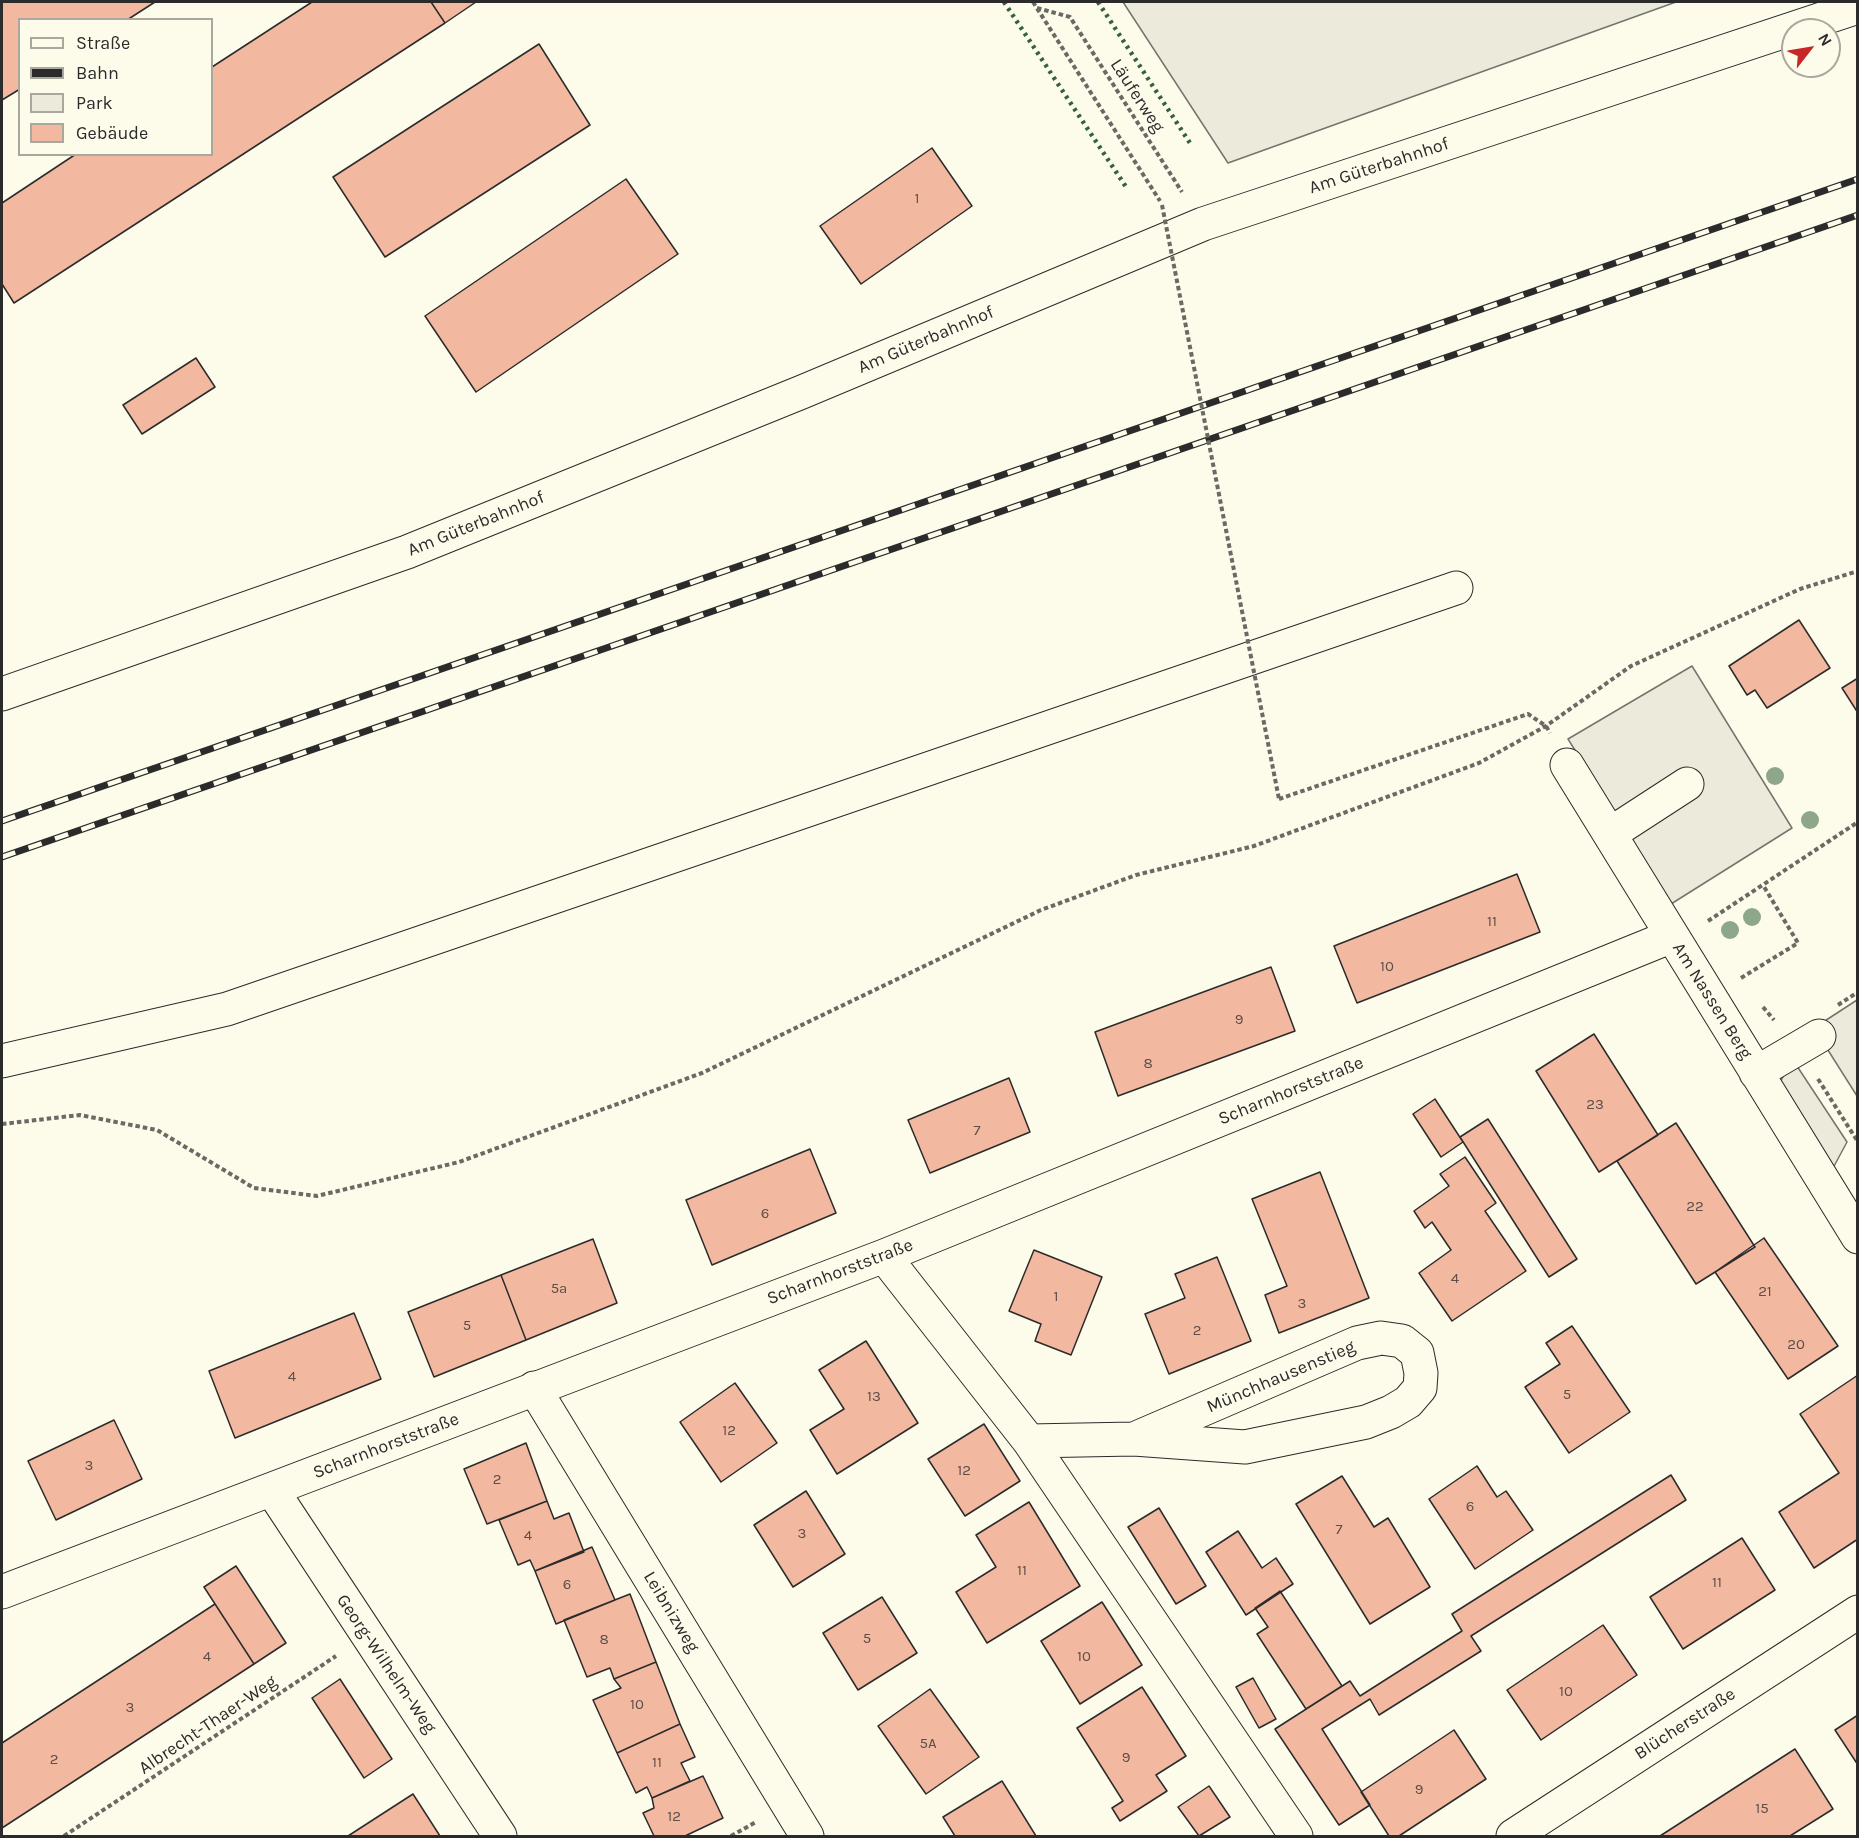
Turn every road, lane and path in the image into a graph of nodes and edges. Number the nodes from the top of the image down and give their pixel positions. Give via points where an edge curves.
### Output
1 (1033, 2) edge
2 (1857, 7) edge
3 (1037, 8) junction
4 (1203, 224) junction
5 (1857, 571) edge
6 (1456, 588) dead end
7 (2, 693) edge
8 (1546, 726) junction
9 (1567, 765) dead end
10 (1687, 784) dead end
11 (1857, 822) edge
12 (1610, 834) junction
13 (1763, 885) junction
14 (1672, 936) junction
15 (1733, 973) dead end
16 (1741, 978) junction
17 (1747, 986) dead end
18 (1857, 992) edge
19 (1760, 1003) dead end
20 (1815, 1032) junction
21 (2, 1061) edge
22 (1756, 1073) junction
23 (2, 1124) edge
24 (1857, 1142) edge
25 (1857, 1237) edge
26 (884, 1256) junction
27 (534, 1388) junction
28 (1134, 1439) junction
29 (1029, 1441) junction
30 (272, 1491) junction
31 (2, 1592) edge
32 (1857, 1612) edge
33 (367, 1636) junction
34 (64, 1836) edge
35 (501, 1836) edge
36 (807, 1836) edge
37 (1296, 1836) edge
38 (1513, 1836) edge

1 - 3 path
2 - 4 street, Am Güterbahnhof
3 - 4 path, Läuferweg via 1070,17
3 - 8 path, bridge via 1162,205 1279,799 1528,714
4 - 7 street, Am Güterbahnhof via 407,552
5 - 8 path via 1800,589 1631,666
6 - 21 street via 227,1010
8 - 23 path via 1479,763 1265,842 1136,875 1041,910 702,1073 459,1162 317,1196 254,1188 157,1130 80,1115
9 - 12 street, Am Nassen Berg
10 - 12 street
11 - 13 path
12 - 14 street, Am Nassen Berg
13 - 14 path via 1693,931
13 - 16 path via 1798,943
14 - 22 street, Am Nassen Berg
14 - 26 street, Scharnhorststraße
15 - 16 path
16 - 17 path
18 - 20 path
19 - 20 path
20 - 22 street
20 - 24 path
22 - 25 street, Am Nassen Berg
26 - 27 street, Scharnhorststraße
26 - 29 street
27 - 30 street, Scharnhorststraße
27 - 36 street, Leibnizweg
28 - 28 street, Münchhausenstieg via 1245,1447 1366,1422 1408,1402 1420,1388 1418,1353 1402,1341 1381,1338 1357,1343
28 - 29 street, Münchhausenstieg
29 - 37 street
30 - 31 street, Scharnhorststraße
30 - 33 street, Georg-Wilhelm-Weg
32 - 38 street, Blücherstraße
33 - 34 path, Albrecht-Thaer-Weg
33 - 35 street, Georg-Wilhelm-Weg

